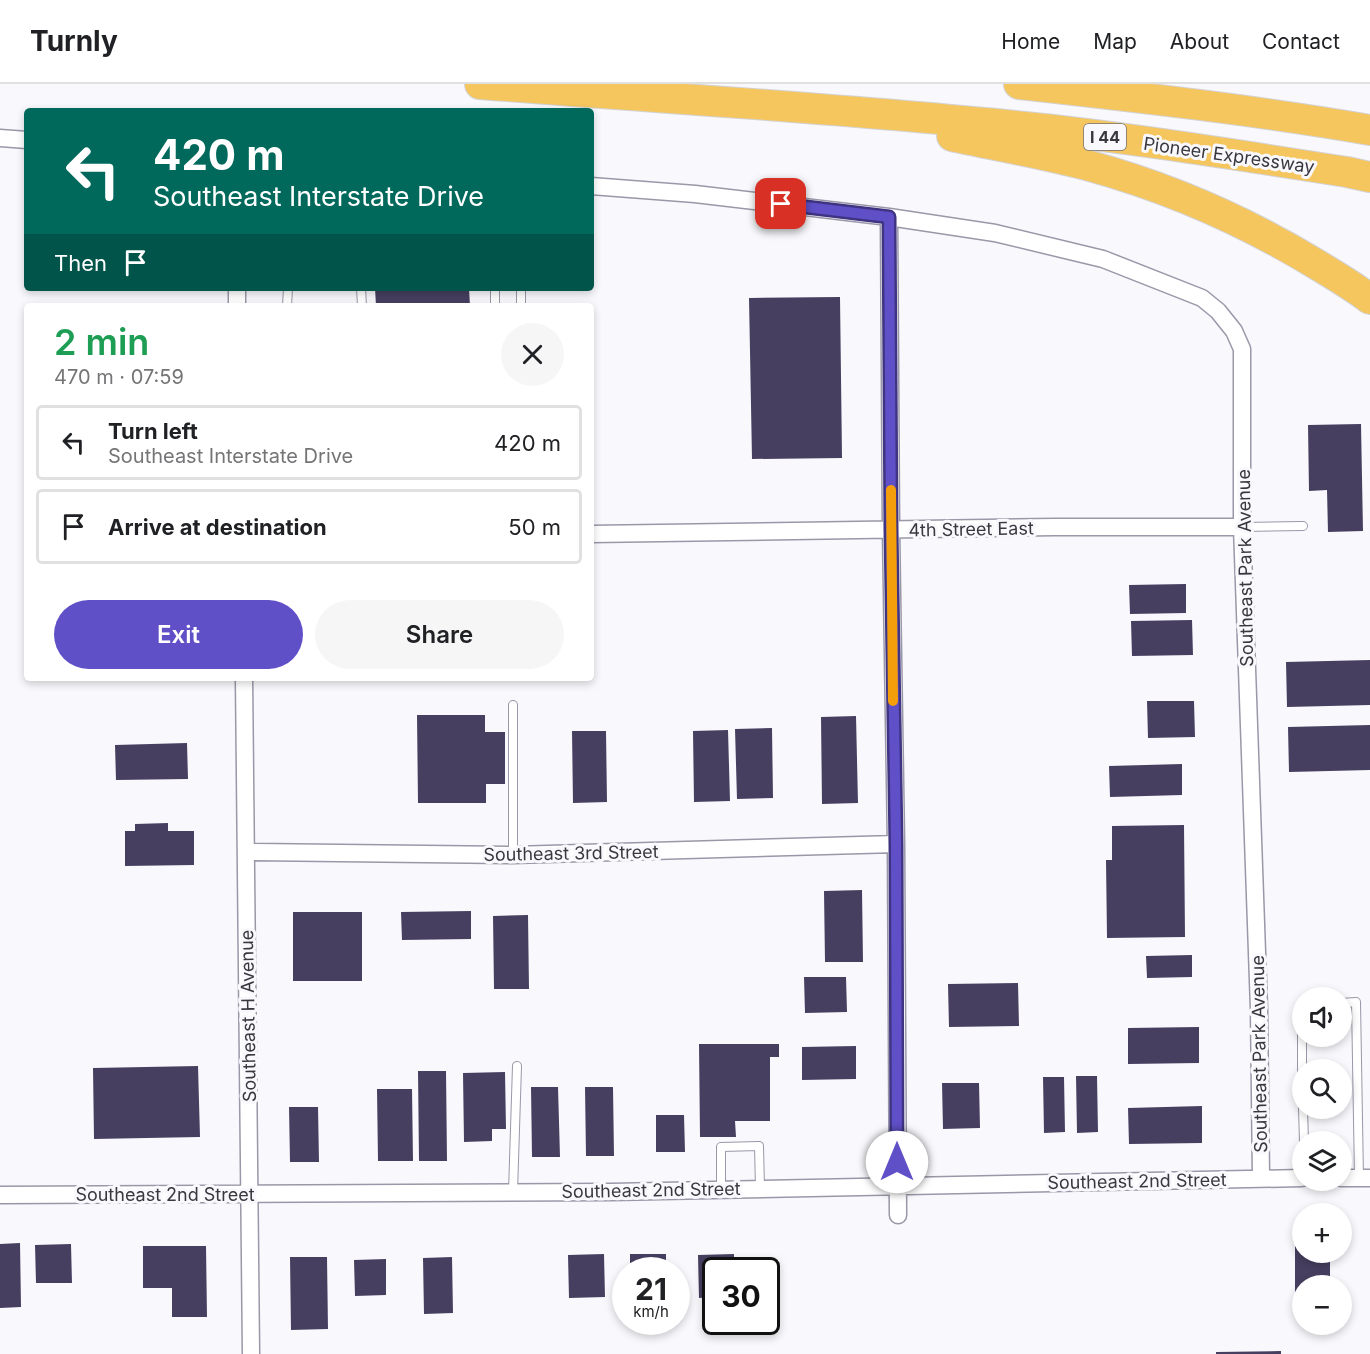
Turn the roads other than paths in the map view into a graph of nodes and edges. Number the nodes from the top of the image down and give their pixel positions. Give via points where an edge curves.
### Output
1 (480, 84) edge
2 (1018, 84) edge
3 (838, 110) junction
4 (1370, 130) edge
5 (0, 138) edge
6 (24, 140) edge
7 (1370, 177) edge
8 (594, 186) edge
9 (889, 217) junction
10 (1370, 299) edge
11 (1304, 526) dead end
12 (1242, 527) junction
13 (891, 530) junction
14 (594, 534) edge
15 (244, 681) edge
16 (513, 705) dead end
17 (896, 844) junction
18 (246, 852) junction
19 (513, 855) junction
20 (1352, 1002) edge
21 (517, 1066) dead end
22 (1261, 1178) junction
23 (1292, 1178) edge
24 (1365, 1178) edge
25 (897, 1185) junction
26 (760, 1188) junction
27 (721, 1189) junction
28 (513, 1192) junction
29 (250, 1194) junction
30 (0, 1195) edge
31 (897, 1215) dead end
32 (251, 1354) edge

1 - 3 highway, I 44
2 - 4 highway
3 - 7 highway, Pioneer Expressway / I 44 via 1016,126
3 - 10 highway via 1089,166 1142,182 1242,222
5 - 6 street
8 - 9 street, Southeast Park Avenue
9 - 12 street, Southeast Park Avenue via 995,233 1103,259 1202,298 1218,311 1242,349
9 - 13 street
11 - 12 lane
12 - 13 street, 4th Street East
12 - 22 street, Southeast Park Avenue
13 - 14 street, 4th Street East
13 - 17 street
15 - 18 street, Southeast H Avenue
16 - 19 lane
17 - 19 street, Southeast 3rd Street
17 - 25 street
18 - 19 street, Southeast 3rd Street
18 - 29 street, Southeast H Avenue
20 - 24 lane via 1356,1002
21 - 28 lane
22 - 23 street, Southeast 2nd Street
22 - 25 street, Southeast 2nd Street
25 - 26 street, Southeast 2nd Street
25 - 31 street
26 - 27 street, Southeast 2nd Street
26 - 27 lane via 759,1146 721,1147
27 - 28 street, Southeast 2nd Street
28 - 29 street, Southeast 2nd Street
29 - 30 street, Southeast 2nd Street
29 - 32 street, Southeast H Avenue

